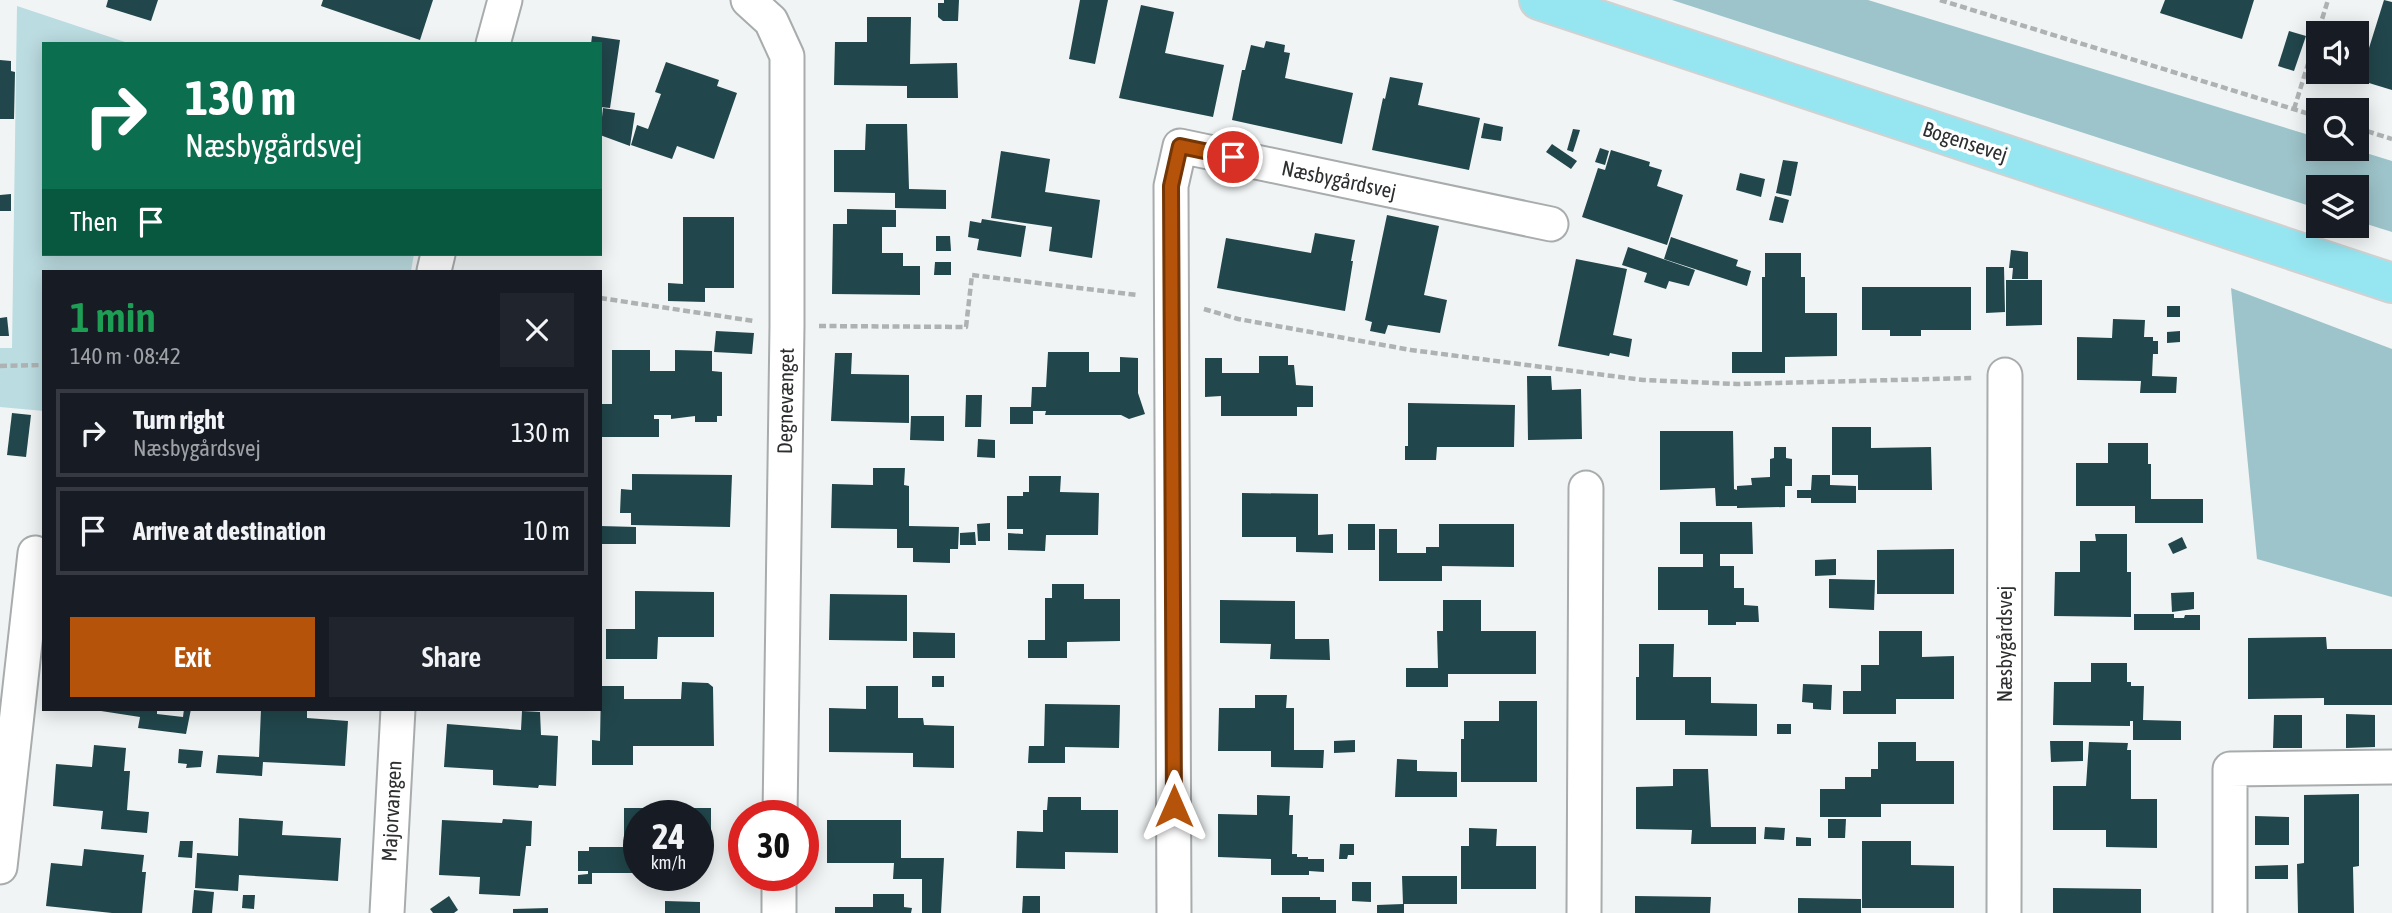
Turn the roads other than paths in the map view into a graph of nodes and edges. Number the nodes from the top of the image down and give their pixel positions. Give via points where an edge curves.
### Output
1 (505, 0) edge
2 (748, 0) edge
3 (1539, 0) edge
4 (494, 42) edge
5 (1551, 224) dead end
6 (2392, 283) edge
7 (2005, 375) road end
8 (1586, 488) dead end
9 (35, 553) dead end
10 (398, 711) edge
11 (2392, 767) edge
12 (780, 800) edge
13 (0, 867) edge
14 (779, 891) edge
15 (387, 913) edge
16 (779, 913) edge
17 (1174, 913) edge
18 (1584, 913) edge
19 (2004, 913) edge
20 (2230, 913) edge

1 - 4 street
2 - 12 street, Degnevænget via 771,20 787,56
3 - 6 main road, Bogensevej
5 - 17 street, Næsbygårdsvej via 1180,146 1171,186
7 - 19 street, Næsbygårdsvej
8 - 18 street
9 - 13 street
10 - 15 street, Majorvangen
11 - 20 street via 2230,769
14 - 16 street

